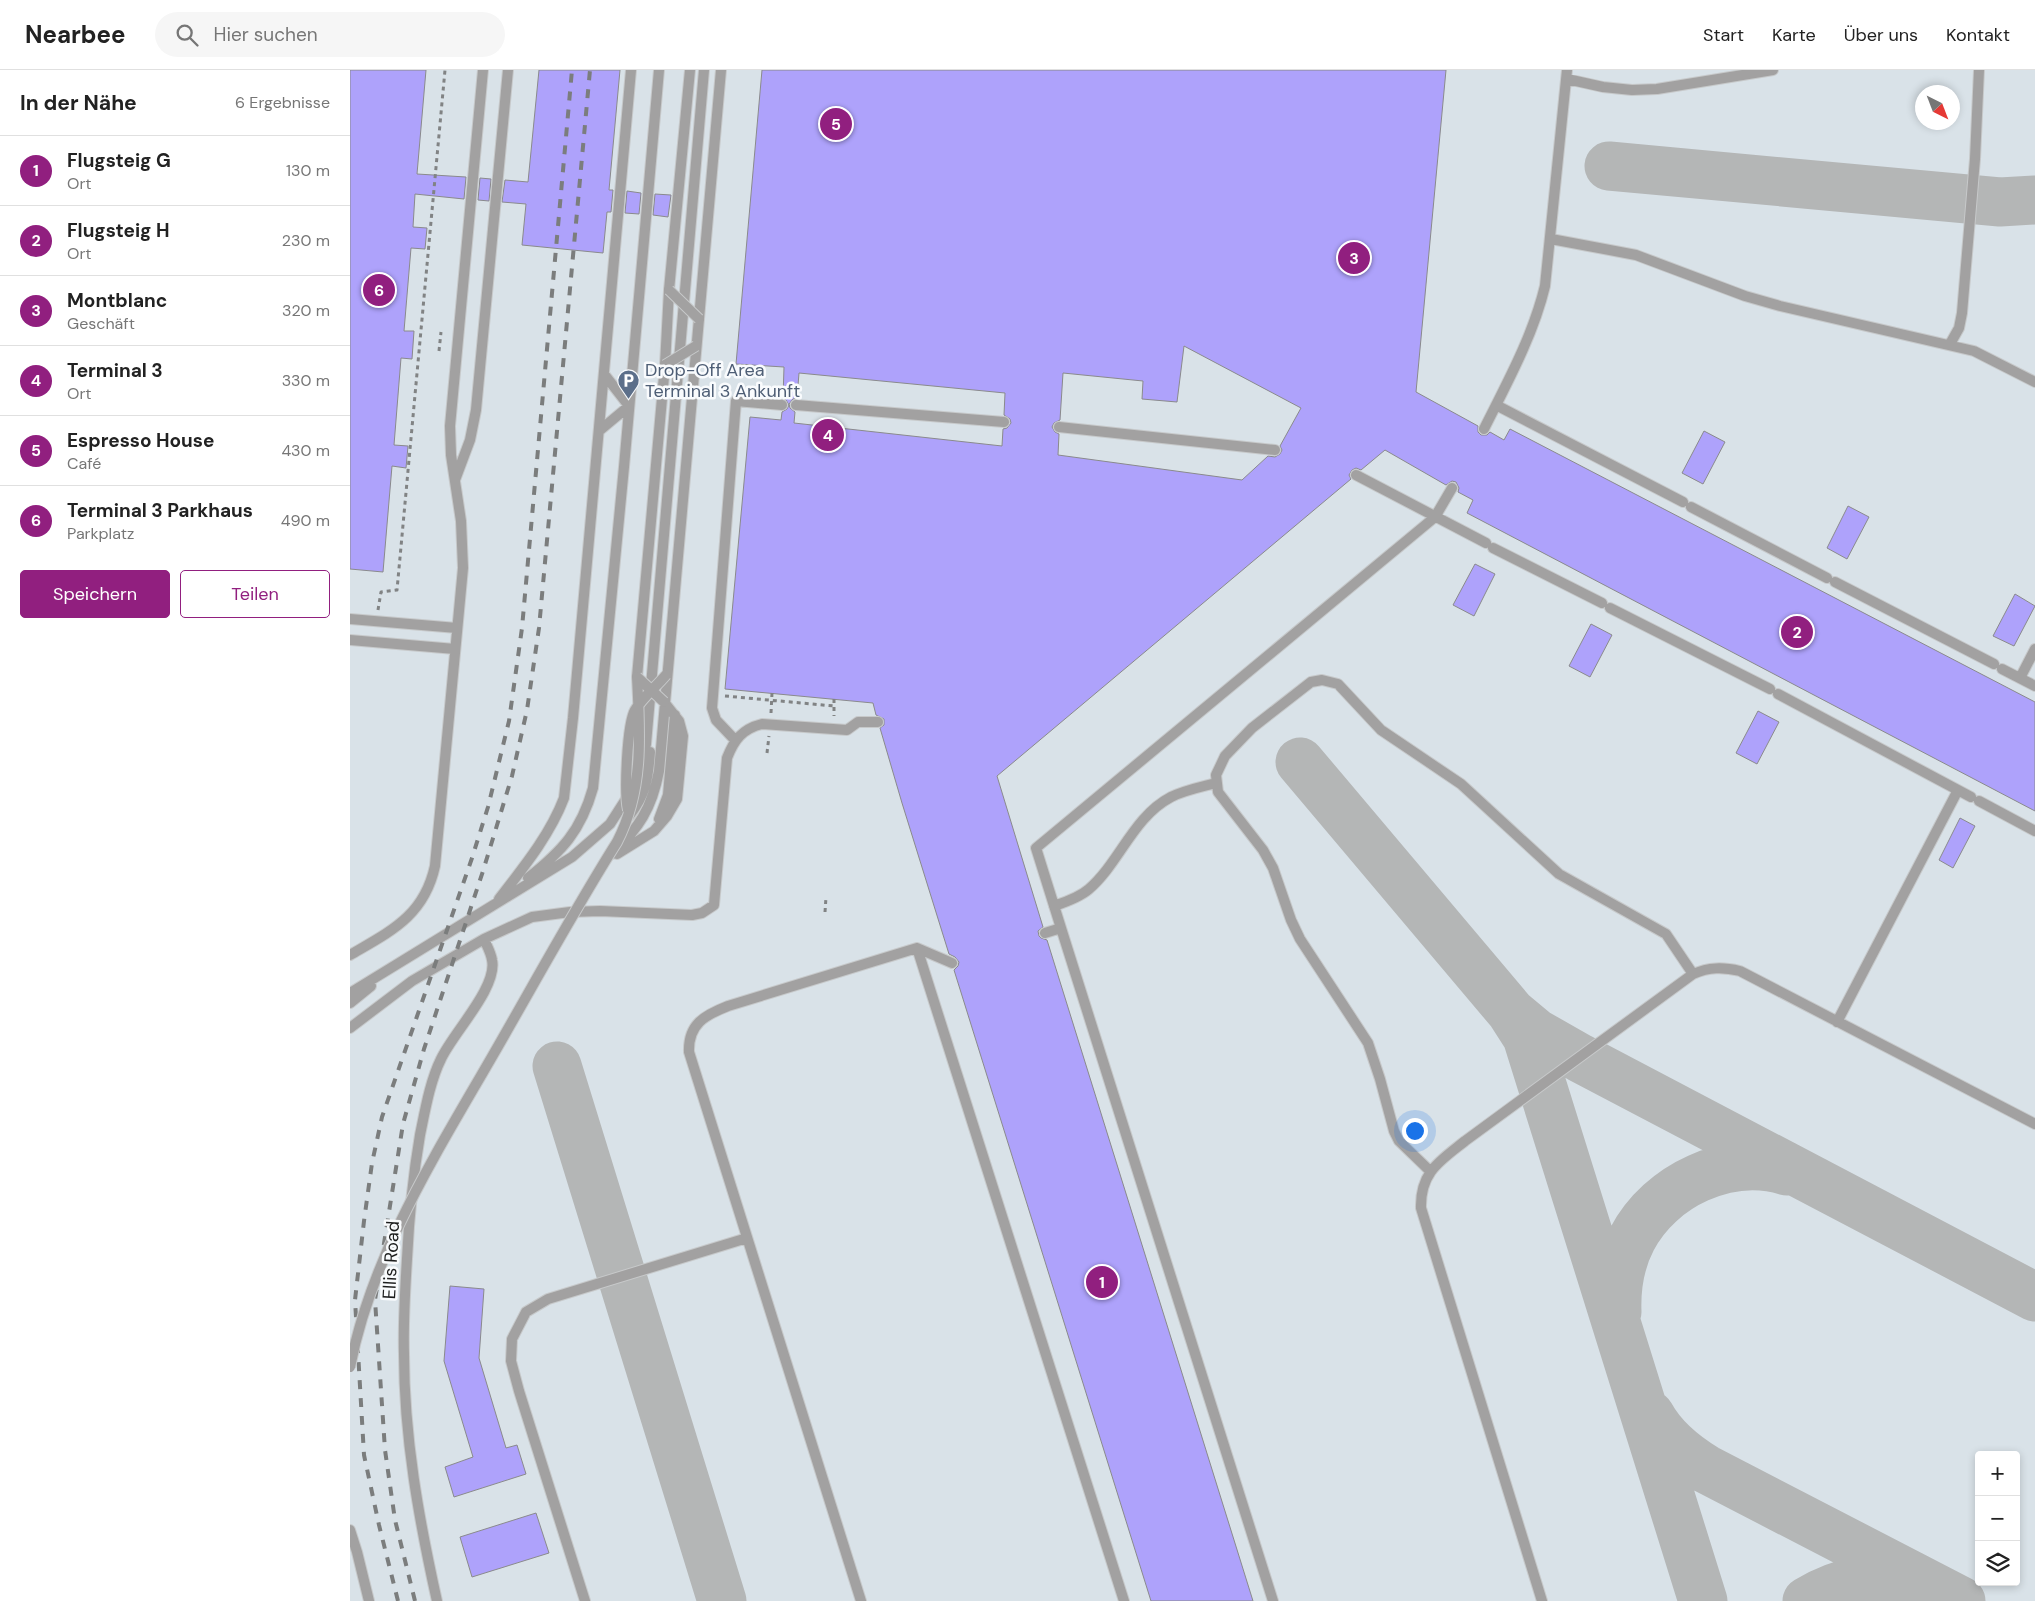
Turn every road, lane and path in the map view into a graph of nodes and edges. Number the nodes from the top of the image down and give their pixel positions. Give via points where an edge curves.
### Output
1 (445, 70) edge
2 (483, 70) edge
3 (508, 70) edge
4 (631, 70) edge
5 (659, 70) edge
6 (690, 70) edge
7 (704, 70) edge
8 (721, 70) edge
9 (1773, 70) edge
10 (1979, 70) edge
11 (1567, 74) edge
12 (1551, 239) junction
13 (669, 290) junction
14 (699, 319) junction
15 (441, 332) dead end
16 (1950, 344) junction
17 (696, 346) junction
18 (439, 351) dead end
19 (665, 365) junction
20 (604, 374) junction
21 (2035, 382) edge
22 (782, 404) dead end
23 (1496, 405) junction
24 (629, 406) junction
25 (796, 406) dead end
26 (1004, 422) dead end
27 (1059, 427) dead end
28 (1484, 429) dead end
29 (598, 431) junction
30 (1275, 450) dead end
31 (1356, 475) dead end
32 (455, 481) junction
33 (1452, 488) dead end
34 (1435, 518) junction
35 (369, 609) dead end
36 (350, 619) edge
37 (457, 628) junction
38 (350, 640) edge
39 (456, 649) junction
40 (2035, 649) edge
41 (666, 675) junction
42 (637, 677) junction
43 (2020, 678) junction
44 (2035, 686) edge
45 (653, 692) junction
46 (664, 702) junction
47 (638, 706) junction
48 (834, 706) dead end
49 (712, 708) junction
50 (878, 722) dead end
51 (735, 740) junction
52 (648, 781) junction
53 (1216, 783) junction
54 (1958, 790) junction
55 (629, 816) junction
56 (638, 826) junction
57 (2035, 831) edge
58 (606, 860) junction
59 (826, 897) dead end
60 (495, 904) junction
61 (1054, 906) junction
62 (825, 912) dead end
63 (1061, 928) junction
64 (1044, 933) dead end
65 (484, 939) junction
66 (916, 948) junction
67 (350, 954) edge
68 (410, 956) junction
69 (952, 963) dead end
70 (1693, 974) junction
71 (350, 993) edge
72 (350, 1003) edge
73 (1837, 1022) junction
74 (350, 1028) edge
75 (2035, 1124) edge
76 (1430, 1171) junction
77 (747, 1238) junction
78 (350, 1368) edge
79 (350, 1530) edge
80 (369, 1601) edge
81 (437, 1601) edge
82 (585, 1601) edge
83 (861, 1601) edge
84 (1124, 1601) edge
85 (1273, 1601) edge
86 (1542, 1601) edge

1 - 35 path via 397,590 381,592 378,610
2 - 32 lane via 452,393 451,455
3 - 32 lane via 476,410 470,440
4 - 20 lane
5 - 24 lane
6 - 13 lane
7 - 60 lane via 643,761 624,804 610,824 572,857
8 - 14 lane
9 - 11 lane via 1657,89 1632,90 1603,87
10 - 16 lane via 1962,314
11 - 12 lane
12 - 16 lane via 1636,255 1780,306
12 - 23 lane via 1539,311
13 - 14 lane, bridge
13 - 19 lane
14 - 17 lane
15 - 18 path
16 - 21 lane via 1974,351
17 - 19 lane, bridge
17 - 41 lane
19 - 42 lane
20 - 24 lane
20 - 29 lane
22 - 49 lane via 736,401
23 - 28 lane
23 - 43 lane
24 - 29 lane
24 - 60 lane via 599,739 591,795 582,818 558,854
25 - 26 lane
27 - 30 lane
29 - 60 lane via 564,798 544,836
31 - 34 lane
32 - 37 lane via 463,568
33 - 34 lane
34 - 54 lane
34 - 61 lane via 1036,848
36 - 37 lane
37 - 39 lane
38 - 39 lane
39 - 67 lane via 432,880 415,911 384,935
40 - 43 lane
41 - 45 lane, bridge
41 - 46 lane
42 - 45 lane, bridge
42 - 47 lane, bridge
43 - 44 lane
45 - 46 lane, bridge
45 - 47 lane, bridge
45 - 52 lane
46 - 56 lane via 656,785 650,806
46 - 58 lane via 675,714 683,744 676,799 661,824
47 - 55 lane, bridge via 632,720 626,781
48 - 49 path via 726,696
49 - 51 lane via 716,720
50 - 51 lane via 858,722 847,730 762,724 752,727
51 - 65 lane via 728,758 714,905 692,915 600,911 532,917
52 - 55 lane
52 - 56 lane
53 - 61 lane via 1170,798 1136,828 1100,879 1087,891
53 - 70 lane via 1216,775 1225,756 1252,728 1311,682 1331,681 1345,691 1386,734 1461,784 1559,874 1666,934
53 - 76 lane via 1222,798 1263,850 1300,939 1368,1043 1399,1141
54 - 57 lane
54 - 73 lane
55 - 58 lane, bridge
56 - 58 lane, bridge
58 - 78 lane, bridge via 426,1171 375,1282
59 - 62 path
60 - 68 lane
61 - 63 lane
63 - 64 lane
63 - 85 lane
65 - 74 lane via 412,981
65 - 81 lane, Ellis Road via 493,961 492,974 487,988 452,1037 440,1060 420,1135 408,1236 404,1355 409,1436 420,1518
66 - 69 lane
66 - 77 lane via 712,1012 695,1027 689,1052
66 - 84 lane
68 - 71 lane
68 - 72 lane
70 - 73 lane via 1714,968 1740,971
70 - 76 lane via 1465,1141
73 - 75 lane
76 - 86 lane via 1421,1195 1421,1208
77 - 82 lane via 548,1299 526,1312 512,1339 511,1361 515,1376
77 - 83 lane
79 - 80 lane

